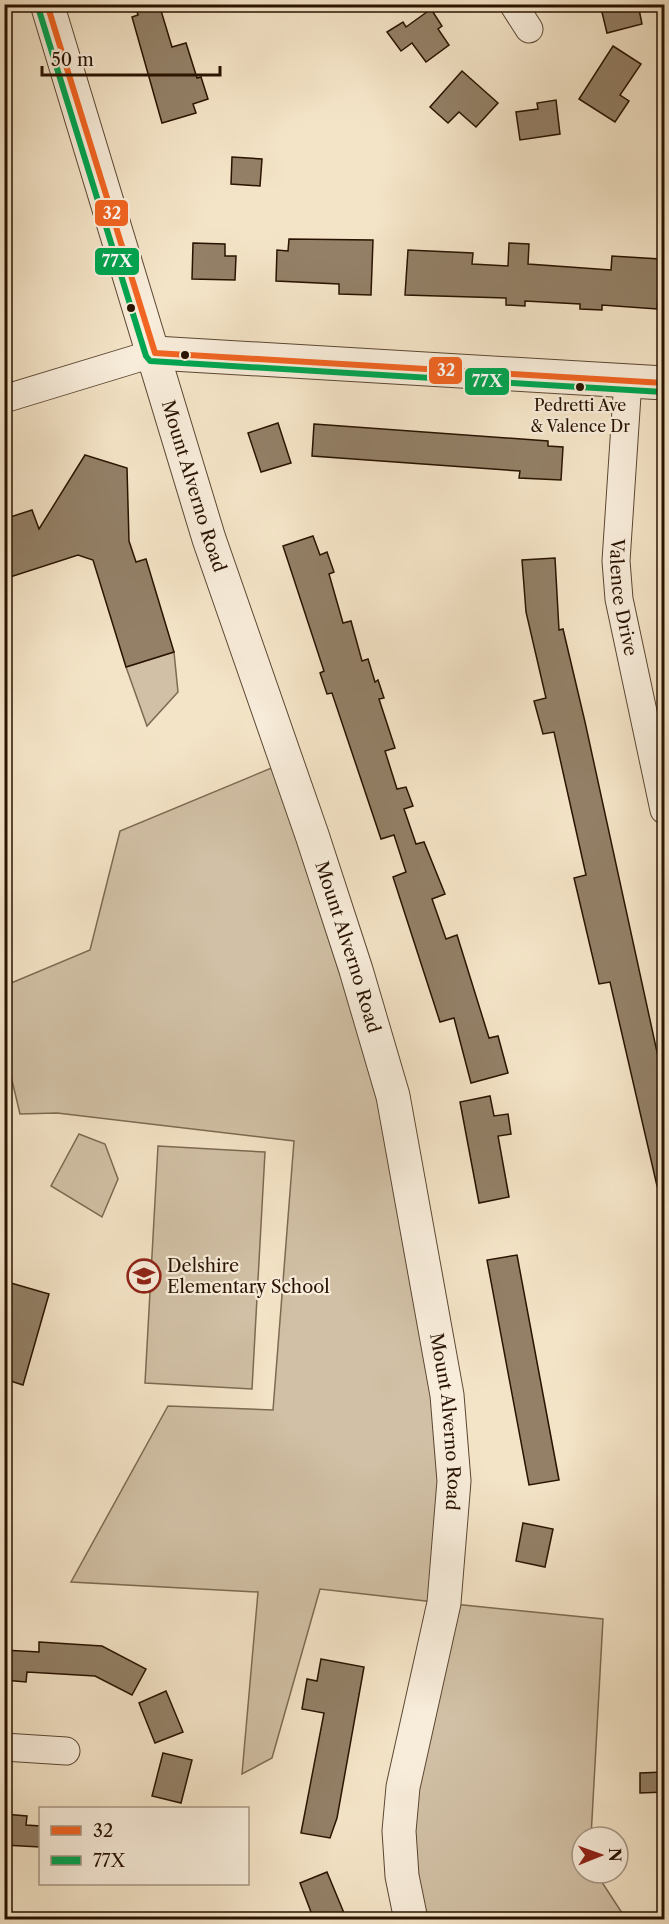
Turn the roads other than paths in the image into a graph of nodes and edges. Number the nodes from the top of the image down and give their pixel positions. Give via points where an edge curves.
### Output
1 (47, 4) edge
2 (513, 4) edge
3 (529, 29) dead end
4 (155, 353) junction
5 (628, 381) junction
6 (664, 383) edge
7 (4, 399) edge
8 (664, 810) edge
9 (4, 1747) edge
10 (66, 1751) dead end
11 (411, 1920) edge

1 - 4 street, Mount Alverno Road
2 - 3 street
4 - 5 street
4 - 7 street
4 - 11 street, Mount Alverno Road via 209,539 356,970 393,1096 447,1395 454,1481 444,1603 403,1787 399,1831 402,1876
5 - 6 street
5 - 8 street, Valence Drive via 616,561 619,599
9 - 10 street

